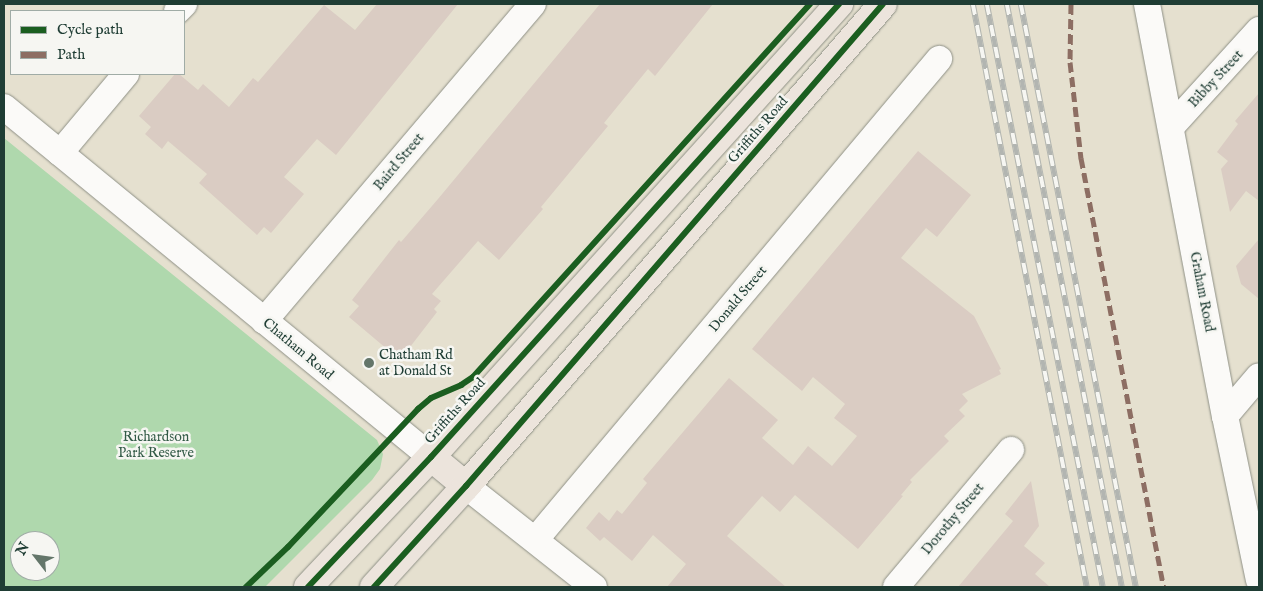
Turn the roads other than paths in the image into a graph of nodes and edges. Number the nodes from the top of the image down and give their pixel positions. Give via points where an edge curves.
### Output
1 (533, 4) edge
2 (839, 4) edge
3 (883, 4) edge
4 (1147, 4) edge
5 (1259, 30) edge
6 (939, 59) dead end
7 (125, 75) edge
8 (4, 107) edge
9 (1171, 127) junction
10 (60, 153) junction
11 (264, 321) junction
12 (1259, 376) edge
13 (1225, 416) junction
14 (1011, 450) dead end
15 (431, 457) junction
16 (466, 486) junction
17 (536, 539) junction
18 (1259, 580) edge
19 (308, 587) edge
20 (374, 587) edge
21 (594, 587) edge
22 (896, 587) edge

1 - 11 street, Baird Street
2 - 15 highway, Griffiths Road
3 - 16 highway, Griffiths Road
4 - 9 street, Graham Road
5 - 9 street, Bibby Street
6 - 17 street, Donald Street
7 - 10 street
8 - 10 street, Chatham Road
9 - 13 street, Graham Road
10 - 11 street, Chatham Road
11 - 15 street, Chatham Road
12 - 13 street
13 - 18 street, Graham Road
14 - 22 street, Dorothy Street
15 - 16 highway, Chatham Road
15 - 19 highway, Griffiths Road
16 - 17 street, Chatham Road
16 - 20 highway, Griffiths Road
17 - 21 street, Chatham Road

